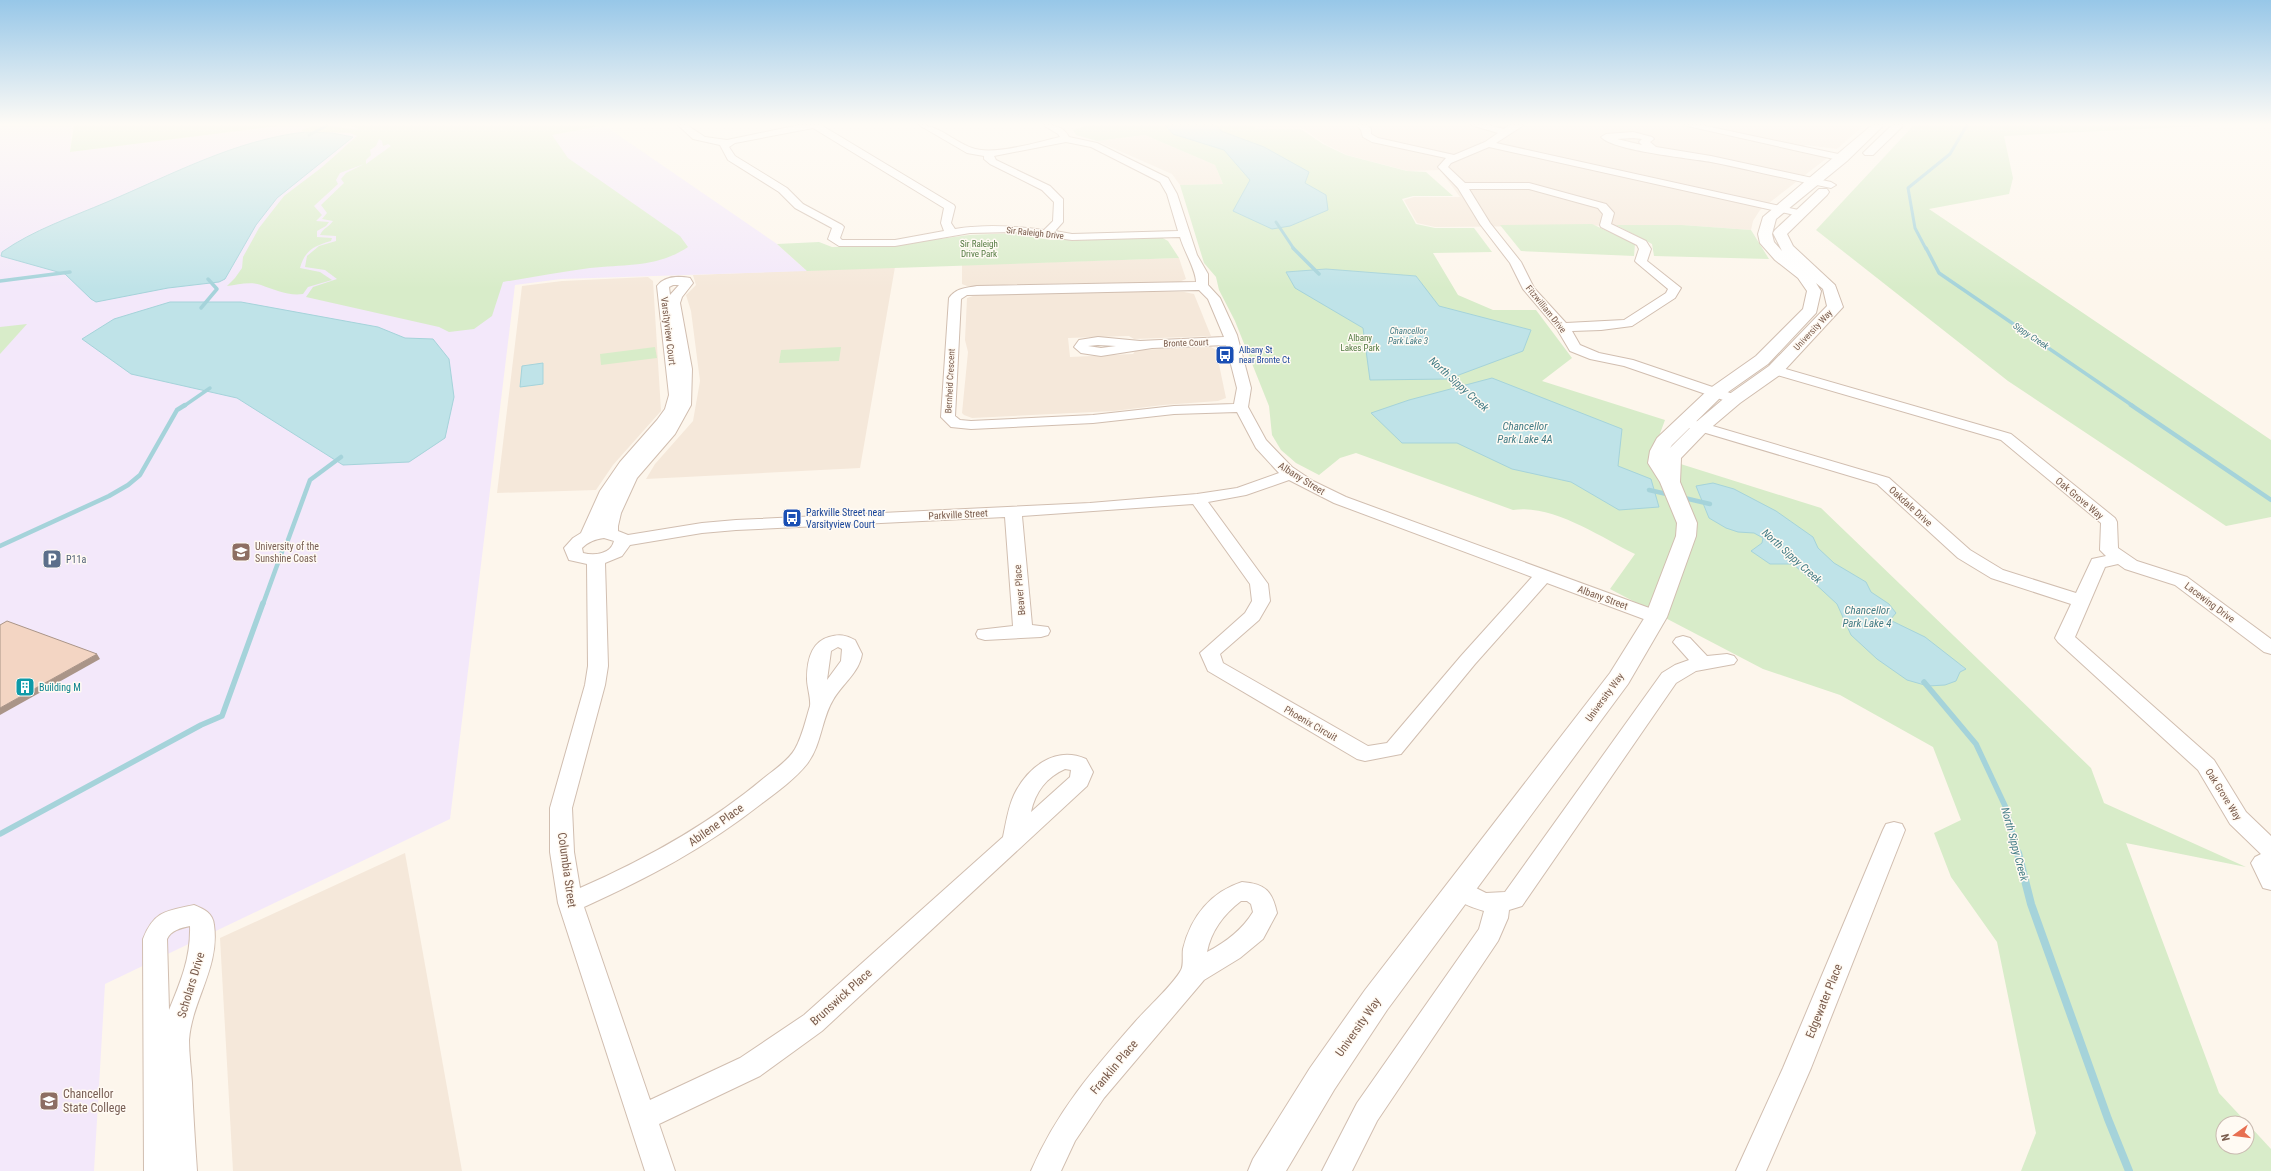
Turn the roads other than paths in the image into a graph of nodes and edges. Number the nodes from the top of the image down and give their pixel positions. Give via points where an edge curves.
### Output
1 (766, 180) edge
2 (905, 180) edge
3 (1029, 180) edge
4 (1163, 180) edge
5 (1456, 180) edge
6 (1650, 180) edge
7 (1809, 180) edge
8 (1837, 180) edge
9 (1815, 181) junction
10 (1831, 185) junction
11 (1462, 186) junction
12 (1779, 208) junction
13 (1799, 213) junction
14 (951, 233) junction
15 (1046, 234) junction
16 (1184, 234) junction
17 (1202, 286) junction
18 (670, 303) dead end
19 (1563, 327) junction
20 (1232, 341) junction
21 (1140, 345) dead end
22 (1775, 370) junction
23 (1715, 392) junction
24 (1734, 399) junction
25 (1240, 408) junction
26 (1684, 422) junction
27 (669, 424) junction
28 (1701, 427) junction
29 (1291, 474) junction
30 (1670, 482) junction
31 (1197, 499) junction
32 (1013, 511) junction
33 (589, 535) junction
34 (617, 537) junction
35 (2120, 558) junction
36 (596, 559) junction
37 (1543, 576) junction
38 (2081, 601) junction
39 (1656, 617) junction
40 (985, 634) dead end
41 (1683, 642) dead end
42 (2271, 648) edge
43 (1728, 660) dead end
44 (1703, 664) junction
45 (820, 704) dead end
46 (1894, 830) dead end
47 (1014, 838) dead end
48 (2271, 850) edge
49 (2271, 860) edge
50 (2271, 881) edge
51 (1460, 889) junction
52 (570, 903) junction
53 (1497, 905) junction
54 (1195, 972) dead end
55 (642, 1118) junction
56 (158, 1171) edge
57 (182, 1171) edge
58 (660, 1171) edge
59 (1046, 1171) edge
60 (1266, 1171) edge
61 (1338, 1171) edge
62 (1751, 1171) edge

1 - 14 street, Sir Raleigh Drive via 783,190 798,206 838,227 834,239 839,243 895,243
2 - 14 street via 950,207 946,223
3 - 15 street via 1046,188 1059,201 1058,222
4 - 16 street via 1172,194
5 - 11 street, Fitzwilliam Drive
6 - 12 street
7 - 9 street
8 - 10 street, University Way
9 - 10 street
9 - 12 street, University Way
10 - 13 street, University Way
11 - 19 street, Fitzwilliam Drive via 1485,224 1512,257 1529,289
11 - 19 street via 1524,186 1602,206 1609,213 1605,225 1642,243 1645,249 1641,261 1675,288 1671,295 1627,323
12 - 13 street
12 - 23 street, University Way via 1770,217 1765,234 1767,243 1803,275 1814,291 1811,310 1762,360
13 - 22 street, University Way via 1780,233 1787,248 1830,288 1835,306
14 - 15 street, Sir Raleigh Drive via 1014,229
15 - 16 street, Sir Raleigh Drive via 1072,237
16 - 17 street via 1190,255 1202,274
17 - 20 street via 1214,298
17 - 25 street, Bernheid Crescent via 1026,288 959,294 955,298 948,417 956,424 971,425 1093,419 1174,410
18 - 27 street, Varsityview Court via 677,355 687,386 685,403
19 - 23 street, Fitzwilliam Drive via 1572,344 1581,352 1628,363
20 - 21 street, Bronte Court
20 - 25 street via 1244,388
22 - 24 street, University Way
22 - 35 street, Oak Grove Way via 2006,437 2109,522 2109,550
23 - 24 street, Fitzwilliam Drive
23 - 26 street, University Way
24 - 28 street, University Way
25 - 29 street, Albany Street via 1248,416 1254,433 1270,457
26 - 28 street, Oakdale Drive
26 - 30 street, University Way via 1664,442 1659,451 1658,463
27 - 33 street, Varsityview Court via 626,465 608,490
27 - 34 street, Varsityview Court via 622,489 608,526
28 - 30 street, University Way via 1672,457
28 - 38 street, Oakdale Drive via 1883,481 1964,554 1997,574
29 - 31 street, Parkville Street via 1240,492
29 - 37 street, Albany Street via 1340,500
30 - 39 street, University Way via 1687,523 1686,536
31 - 32 street, Parkville Street
31 - 37 street, Phoenix Circuit via 1259,584 1261,600 1252,616 1210,653 1215,667 1365,754 1394,749 1468,660
32 - 34 street, Parkville Street via 736,525
32 - 40 street, Beaver Place via 1032,631
33 - 34 street, Parkville Street
33 - 36 street via 576,543 572,552 580,558
34 - 36 street via 620,548
35 - 38 street, Oak Grove Way via 2098,563
35 - 42 street, Lacewing Drive via 2131,565 2181,581
36 - 52 street, Columbia Street via 598,666 560,808 562,852
37 - 39 street, Albany Street
38 - 48 street, Oak Grove Way via 2065,638 2206,765 2238,818
39 - 51 street, University Way via 1619,678
41 - 44 street
43 - 44 street
44 - 53 street via 1681,669 1669,678 1513,899
45 - 52 street, Abilene Place via 810,740 803,754 793,766 755,798 673,854
46 - 62 street, Edgewater Place via 1797,1068
47 - 55 street, Brunswick Place via 813,1023 750,1067
49 - 50 street via 2263,863
51 - 53 street via 1481,902
51 - 60 street, University Way via 1376,1000 1322,1079
52 - 55 street, Columbia Street
53 - 61 street via 1496,918 1488,934 1367,1112
54 - 59 street, Franklin Place via 1094,1089 1065,1132
55 - 58 street, Columbia Street
56 - 57 street, Scholars Drive via 156,939 159,929 171,920 194,916 200,918 202,923 203,946 181,1014 176,1040

